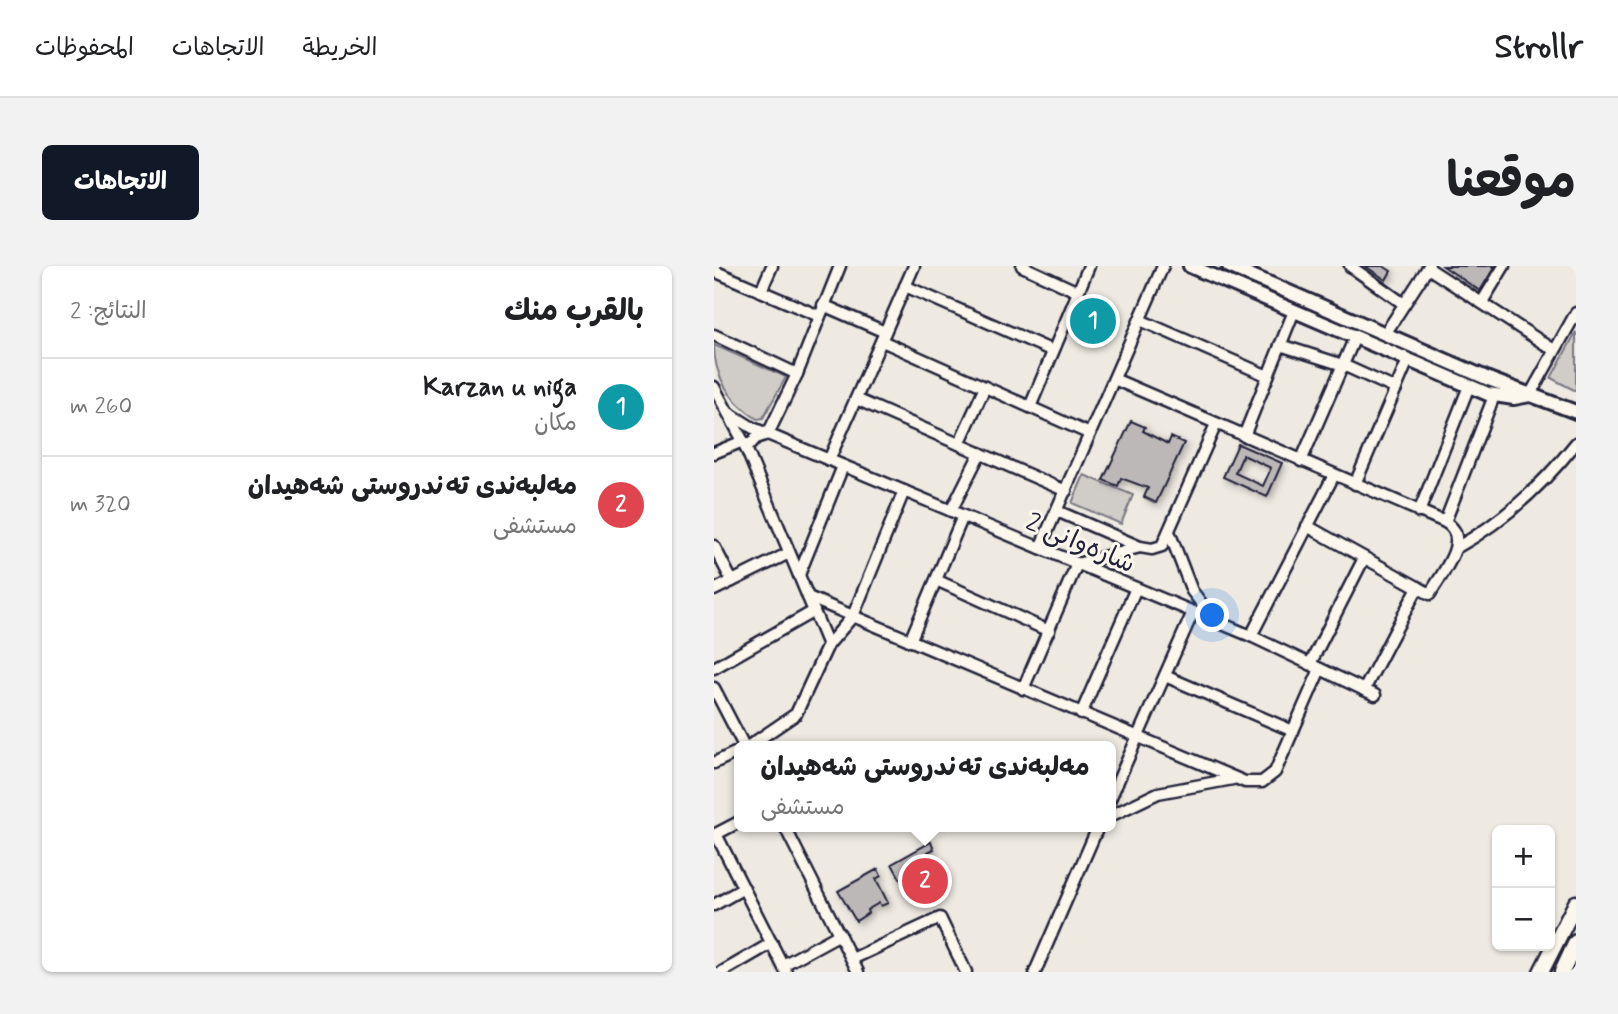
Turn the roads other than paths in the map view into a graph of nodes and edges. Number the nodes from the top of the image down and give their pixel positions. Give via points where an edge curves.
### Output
1 (772, 266) edge
2 (840, 266) edge
3 (914, 266) edge
4 (1022, 266) edge
5 (1089, 266) edge
6 (1163, 266) edge
7 (1190, 266) edge
8 (1229, 266) edge
9 (1504, 266) edge
10 (1352, 267) edge
11 (1428, 267) edge
12 (714, 271) edge
13 (905, 286) junction
14 (761, 292) junction
15 (1078, 292) junction
16 (1482, 302) junction
17 (1404, 304) junction
18 (823, 306) junction
19 (1294, 311) junction
20 (1576, 313) edge
21 (819, 316) junction
22 (1140, 320) junction
23 (1385, 334) junction
24 (714, 335) edge
25 (883, 336) junction
26 (1355, 337) junction
27 (1280, 345) junction
28 (1554, 350) junction
29 (1053, 351) junction
30 (1408, 360) junction
31 (1343, 365) junction
32 (797, 374) junction
33 (1268, 376) junction
34 (1114, 379) junction
35 (1469, 386) junction
36 (714, 387) edge
37 (985, 387) junction
38 (1396, 389) junction
39 (1530, 395) junction
40 (1494, 396) junction
41 (856, 399) junction
42 (1031, 407) junction
43 (1576, 412) edge
44 (729, 413) junction
45 (1216, 424) junction
46 (768, 434) junction
47 (1090, 434) junction
48 (1244, 436) junction
49 (1576, 443) edge
50 (959, 444) junction
51 (745, 445) junction
52 (714, 453) edge
53 (980, 453) junction
54 (829, 460) junction
55 (1301, 461) junction
56 (843, 466) junction
57 (1334, 475) junction
58 (1355, 484) junction
59 (904, 491) junction
60 (1066, 491) junction
61 (951, 511) junction
62 (1057, 511) junction
63 (1419, 512) junction
64 (963, 516) junction
65 (1445, 522) junction
66 (1307, 526) junction
67 (1170, 534) junction
68 (714, 546) edge
69 (1140, 547) junction
70 (1040, 548) junction
71 (1456, 548) junction
72 (789, 552) junction
73 (1364, 558) junction
74 (1077, 564) junction
75 (799, 575) junction
76 (936, 580) junction
77 (732, 581) junction
78 (1418, 587) junction
79 (1136, 588) junction
80 (714, 590) edge
81 (808, 597) junction
82 (814, 611) junction
83 (1193, 612) junction
84 (853, 616) junction
85 (1215, 621) junction
86 (1049, 631) junction
87 (1251, 636) junction
88 (910, 641) junction
89 (828, 645) junction
90 (1310, 664) junction
91 (714, 668) edge
92 (1320, 669) junction
93 (1165, 676) junction
94 (714, 688) edge
95 (1023, 690) junction
96 (1364, 690) junction
97 (1375, 695) dead end
98 (1081, 714) junction
99 (1293, 731) junction
100 (1138, 738) junction
101 (741, 741) edge
102 (756, 741) edge
103 (734, 754) edge
104 (714, 763) edge
105 (1236, 779) junction
106 (1116, 788) edge
107 (1116, 814) edge
108 (734, 825) edge
109 (788, 832) edge
110 (1096, 832) edge
111 (715, 834) edge
112 (744, 888) junction
113 (1576, 904) edge
114 (714, 905) edge
115 (840, 934) junction
116 (1576, 942) edge
117 (772, 943) junction
118 (852, 959) junction
119 (785, 969) edge
120 (723, 972) edge
121 (858, 972) edge
122 (966, 972) edge
123 (1035, 972) edge
124 (1541, 972) edge
125 (1562, 972) edge

1 - 14 street
2 - 18 street
3 - 13 street
4 - 15 street
5 - 15 street
6 - 22 street
7 - 19 main road
8 - 23 main road
9 - 16 street
10 - 17 street
11 - 16 street
11 - 17 street
12 - 14 street
13 - 25 street
13 - 29 street
14 - 21 street
15 - 29 street
16 - 28 street
17 - 23 street
18 - 21 street
18 - 25 street
19 - 26 main road
19 - 27 street
20 - 28 street
21 - 32 street
22 - 33 street
22 - 34 street
23 - 39 main road
24 - 32 street
25 - 37 street
25 - 41 street
26 - 30 main road
26 - 31 street
27 - 31 street
27 - 33 street
28 - 39 street
29 - 42 street
30 - 35 main road
30 - 38 street
31 - 38 street
31 - 55 street
32 - 46 street
33 - 48 street
34 - 45 street
34 - 47 street
35 - 40 main road
35 - 63 street
36 - 44 street
37 - 42 street
37 - 50 street
38 - 58 street
39 - 40 main road
39 - 43 main road
40 - 65 street
41 - 50 street
41 - 54 street
42 - 47 street
44 - 46 street, شارەوانی 2
44 - 51 street
45 - 48 street
45 - 67 street
46 - 51 street
46 - 54 street, شارەوانی 2
47 - 60 street
48 - 55 street
49 - 71 street via 1521,504
50 - 53 street
51 - 52 street
51 - 72 street
53 - 60 street
53 - 61 street
54 - 56 street, شارەوانی 2
55 - 57 street
56 - 59 street, شارەوانی 2
56 - 75 street
57 - 58 street
57 - 66 street
58 - 63 street
59 - 61 street, شارەوانی 2
59 - 84 street
60 - 62 street
61 - 64 street, شارەوانی 2
62 - 69 street
62 - 70 street
63 - 65 street
64 - 70 street, شارەوانی 2
64 - 76 street
65 - 71 street via 1458,536
66 - 73 street
66 - 87 street
67 - 69 street via 1162,546
67 - 85 street via 1192,591
68 - 77 street
69 - 74 street
70 - 74 street, شارەوانی 2
71 - 78 street via 1430,594
72 - 75 street
72 - 77 street
73 - 78 street
73 - 90 street
74 - 79 street, شارەوانی 2
74 - 86 street
75 - 81 street
76 - 86 street
76 - 88 street
77 - 80 street
78 - 96 street
79 - 83 street, شارەوانی 2
79 - 98 street
81 - 82 street
81 - 84 street
82 - 89 street
82 - 91 street
83 - 85 street, شارەوانی 2
83 - 93 street
84 - 88 street
84 - 89 street
85 - 87 street, شارەوانی 2
86 - 95 street
87 - 90 street, شارەوانی 2
88 - 95 street
89 - 102 street via 796,714
90 - 92 street, شارەوانی 2
92 - 96 street, شارەوانی 2
92 - 99 street
93 - 99 street
93 - 100 street
94 - 101 street
95 - 98 street
96 - 97 street, شارەوانی 2
98 - 100 street
99 - 105 street via 1275,772 1262,782
100 - 105 street
100 - 106 street
103 - 104 street
105 - 107 street via 1158,793
108 - 111 street
109 - 115 street
110 - 123 street
111 - 112 street
112 - 114 street
112 - 117 street
113 - 124 highway
115 - 118 street
115 - 119 street
116 - 125 highway
117 - 119 street
117 - 120 street
118 - 121 street
118 - 122 street via 940,918

